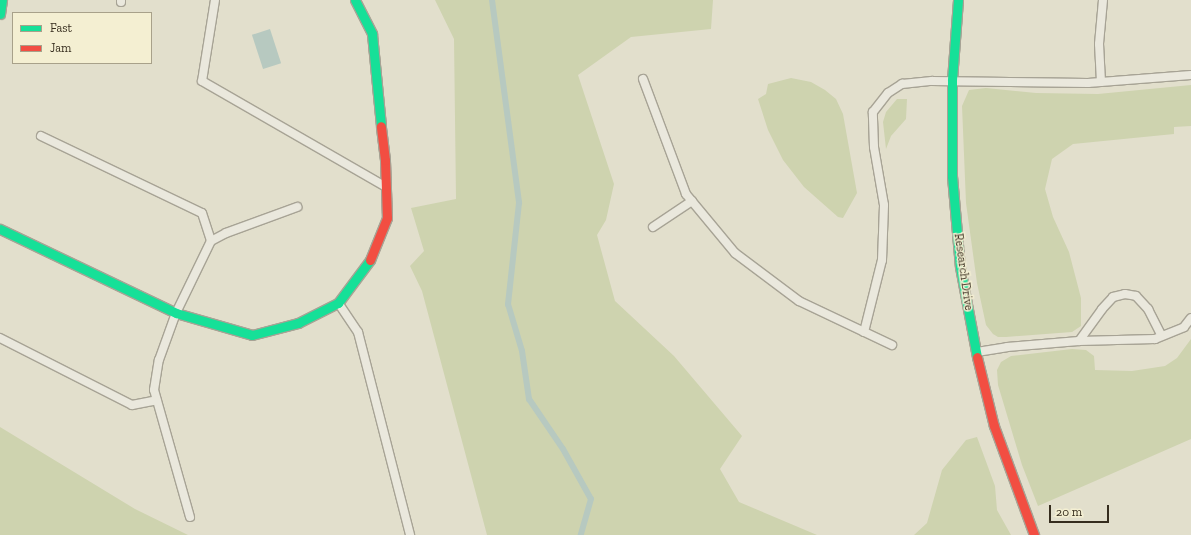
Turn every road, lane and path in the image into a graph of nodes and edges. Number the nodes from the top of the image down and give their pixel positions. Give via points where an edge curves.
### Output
1 (2, 0) edge
2 (215, 0) edge
3 (355, 0) edge
4 (958, 0) edge
5 (1103, 0) edge
6 (0, 14) edge
7 (1191, 75) edge
8 (643, 79) dead end
9 (952, 80) junction
10 (1101, 82) junction
11 (41, 136) dead end
12 (386, 187) junction
13 (692, 201) junction
14 (297, 207) dead end
15 (653, 227) dead end
16 (0, 229) edge
17 (211, 241) junction
18 (338, 303) junction
19 (176, 312) junction
20 (1191, 318) edge
21 (864, 332) junction
22 (1162, 336) junction
23 (0, 338) edge
24 (1080, 341) junction
25 (892, 345) dead end
26 (976, 352) junction
27 (157, 400) junction
28 (190, 517) dead end
29 (410, 535) edge
30 (1034, 535) edge

1 - 6 street
2 - 12 lane via 202,81
3 - 12 street via 372,34
4 - 9 street, Research Drive
5 - 10 lane via 1099,44
7 - 10 lane
8 - 13 lane via 686,194
9 - 10 lane
9 - 21 lane via 902,84 888,93 873,112 874,146 884,205 882,260
9 - 26 street, Research Drive via 952,176 960,267
11 - 17 lane via 202,213
12 - 18 street via 387,218 370,260
13 - 15 lane
13 - 21 lane via 735,253 799,301
14 - 17 lane
16 - 19 street
17 - 19 lane
18 - 19 street via 298,323 252,335
18 - 29 lane via 358,332
19 - 27 lane via 159,360 154,390
20 - 22 lane via 1184,327
21 - 25 lane
22 - 24 lane via 1155,339
22 - 24 lane via 1148,309 1136,296 1125,294 1113,297
23 - 27 lane via 132,405
24 - 26 lane
26 - 30 street, Research Drive via 994,426
27 - 28 lane

